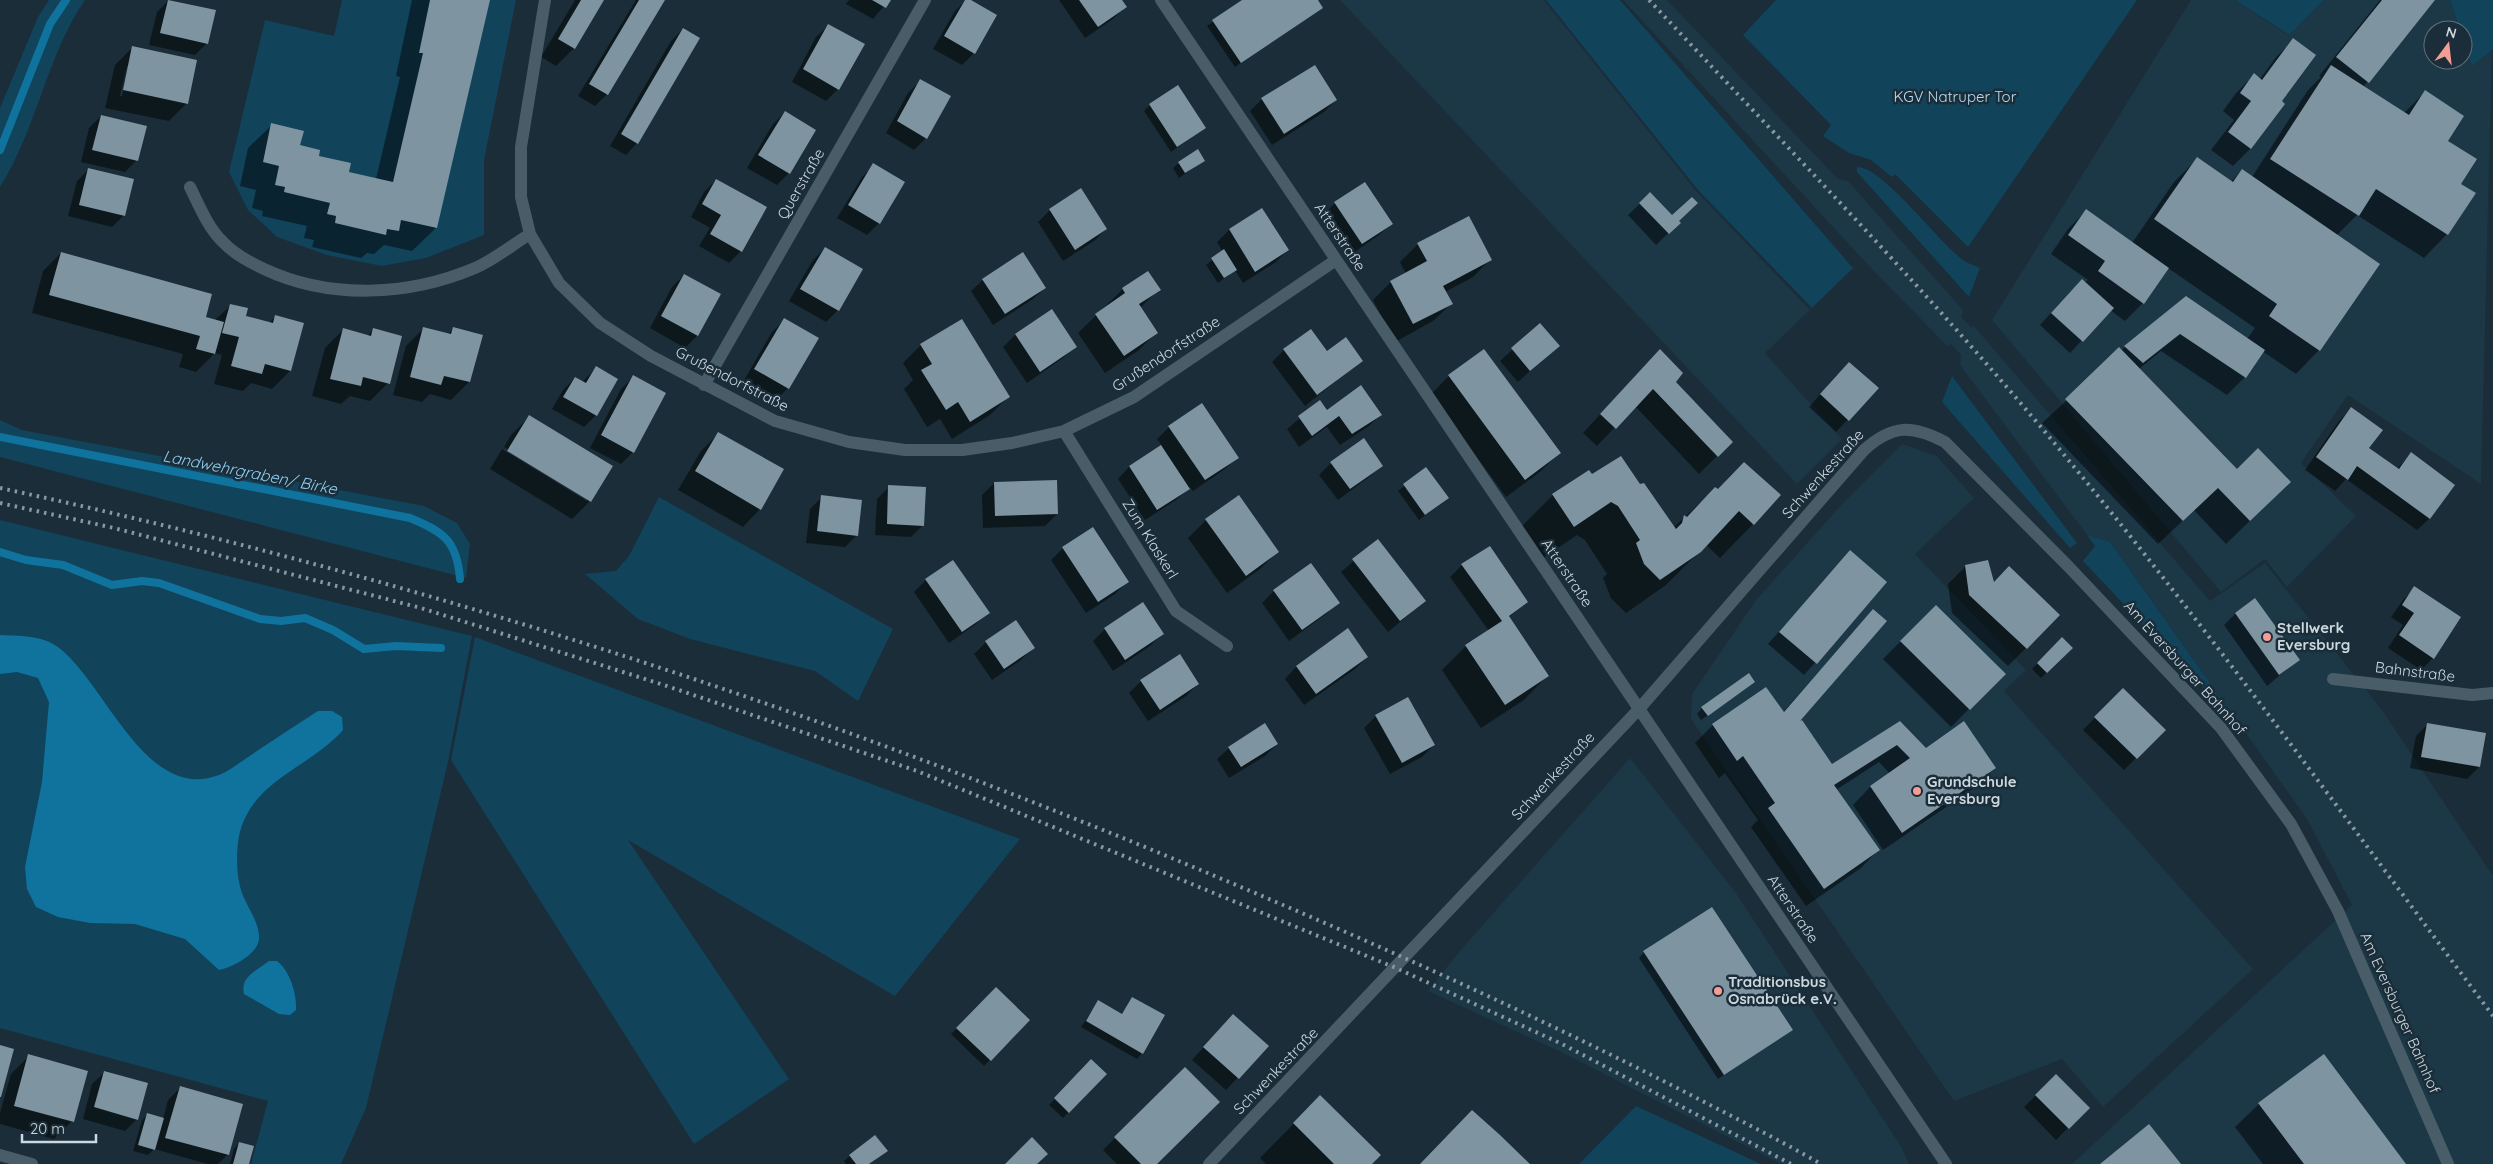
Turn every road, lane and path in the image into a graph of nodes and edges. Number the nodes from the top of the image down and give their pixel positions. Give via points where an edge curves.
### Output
1 (545, 0) edge
2 (925, 0) edge
3 (1161, 0) edge
4 (190, 187) dead end
5 (530, 234) junction
6 (1336, 260) junction
7 (704, 385) junction
8 (1064, 431) junction
9 (1925, 432) joint
10 (1227, 646) dead end
11 (2333, 679) dead end
12 (2493, 693) edge
13 (1639, 709) junction
14 (0, 1155) edge
15 (32, 1164) edge
16 (1209, 1164) edge
17 (1946, 1164) edge
18 (2448, 1164) edge

1 - 5 street, Grußendorfstraße via 521,147 521,196
2 - 7 street, Querstraße
3 - 6 street, Atterstraße
4 - 5 street via 222,242 244,259 276,274 319,287 355,291 430,284 476,267
5 - 7 street, Grußendorfstraße via 559,283 600,323
6 - 8 street, Grußendorfstraße via 1134,396
6 - 13 street, Atterstraße
7 - 8 street, Grußendorfstraße via 775,421 849,442 905,450 970,449
8 - 10 street, Zum Klaskerl via 1176,611
9 - 13 street, Schwenkestraße via 1903,429 1880,436 1864,450
9 - 18 street, Am Eversburger Bahnhof via 1945,442 2214,721 2291,824 2338,911
11 - 12 street, Bahnstraße via 2472,695
13 - 16 street, Schwenkestraße
13 - 17 street, Atterstraße
14 - 15 street

